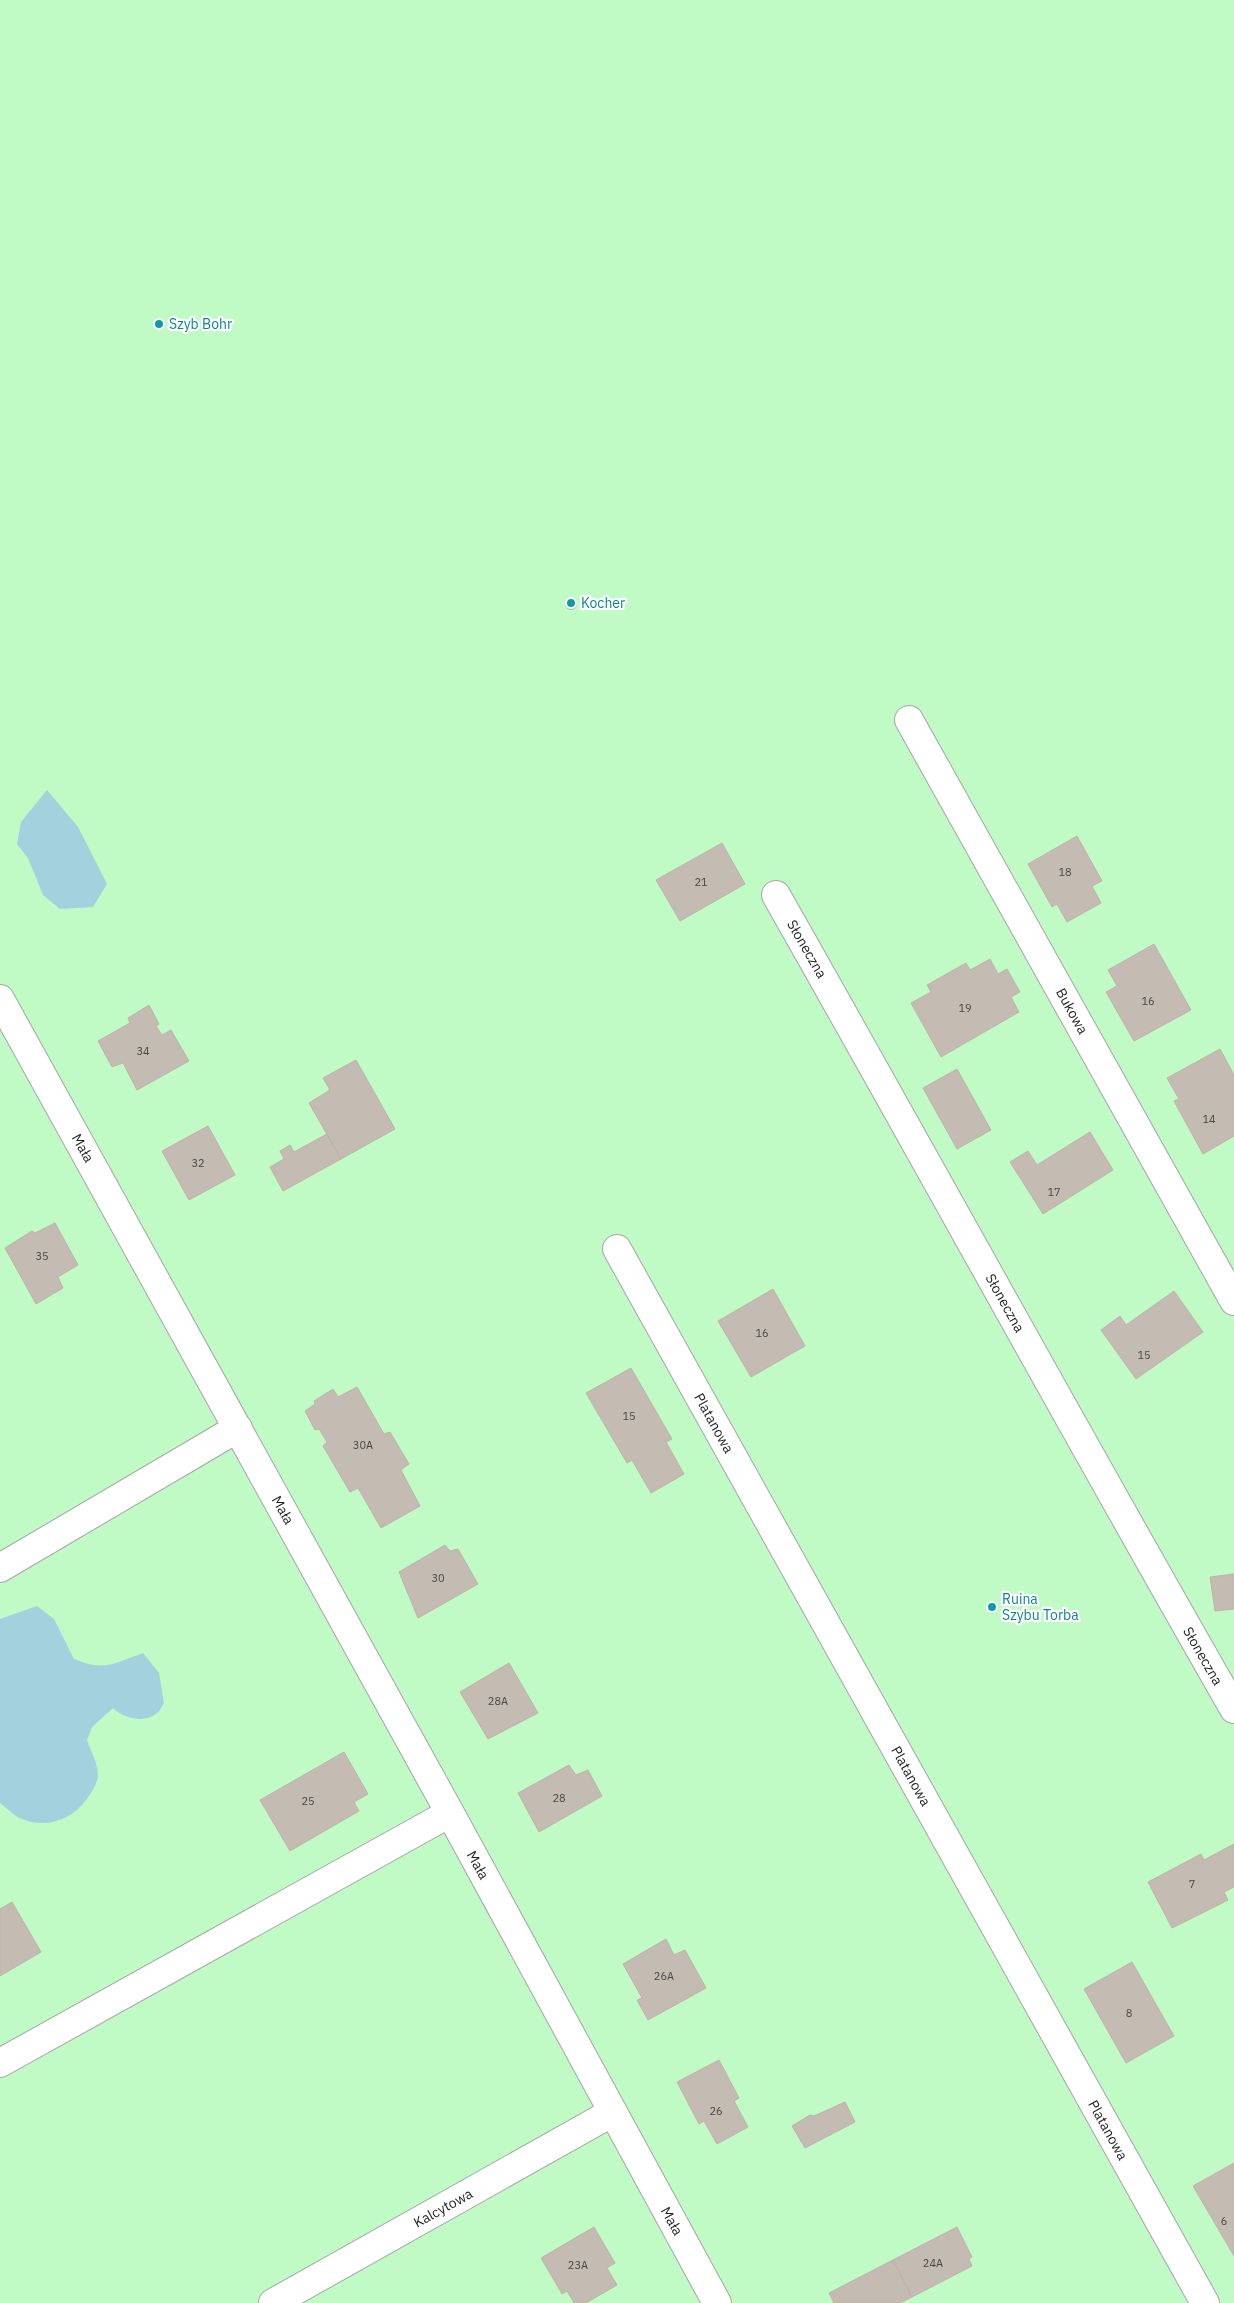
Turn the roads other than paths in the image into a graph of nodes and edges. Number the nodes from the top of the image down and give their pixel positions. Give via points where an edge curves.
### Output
1 (909, 720) dead end
2 (776, 895) dead end
3 (0, 999) edge
4 (617, 1249) dead end
5 (1234, 1301) edge
6 (238, 1428) junction
7 (0, 1568) edge
8 (1234, 1709) edge
9 (450, 1814) junction
10 (0, 2063) edge
11 (613, 2112) junction
12 (273, 2303) edge
13 (717, 2303) edge
14 (1205, 2303) edge

1 - 5 street, Bukowa
2 - 8 street, Słoneczna
3 - 6 street, Mała
4 - 14 street, Platanowa
6 - 7 street
6 - 9 street, Mała
9 - 10 street
9 - 11 street, Mała
11 - 12 street, Kalcytowa
11 - 13 street, Mała

